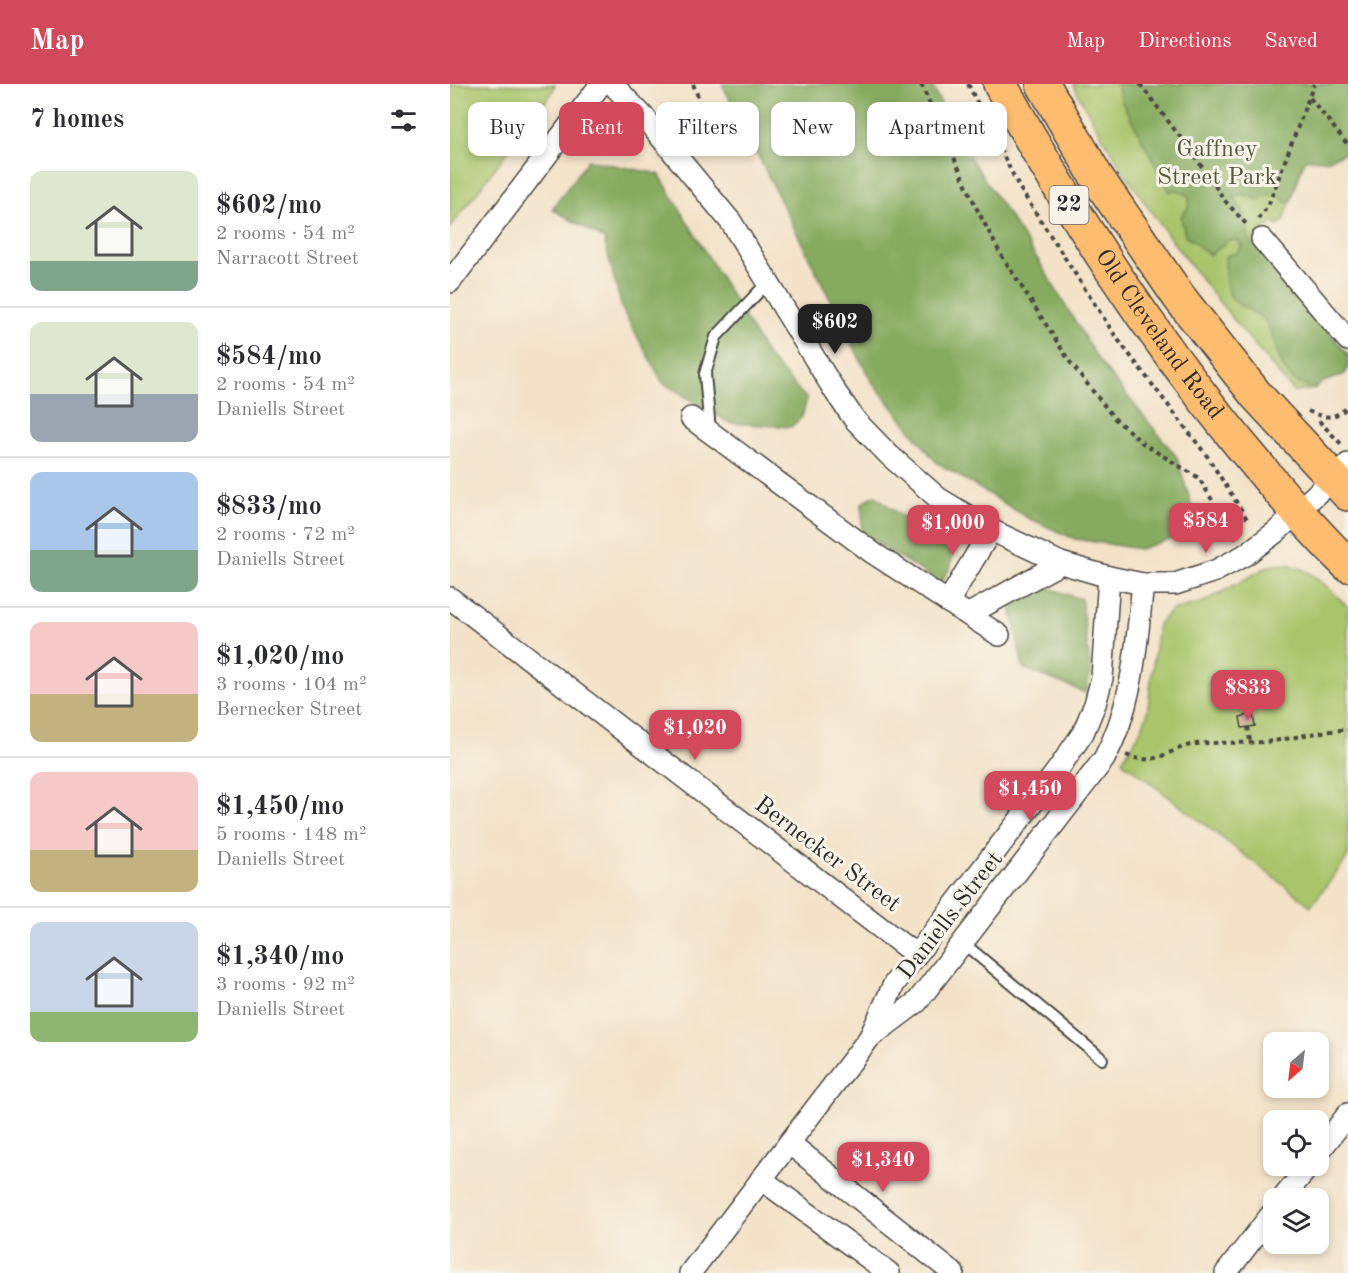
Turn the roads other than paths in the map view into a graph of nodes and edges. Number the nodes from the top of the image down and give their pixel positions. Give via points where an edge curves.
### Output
1 (601, 84) edge
2 (612, 84) edge
3 (1000, 84) edge
4 (1043, 84) edge
5 (1262, 239) dead end
6 (450, 282) edge
7 (768, 282) junction
8 (1348, 340) edge
9 (691, 418) dead end
10 (710, 432) junction
11 (1344, 472) edge
12 (1297, 512) junction
13 (991, 530) junction
14 (1061, 563) junction
15 (1348, 565) edge
16 (1109, 577) junction
17 (1143, 584) junction
18 (450, 598) edge
19 (948, 602) junction
20 (969, 614) junction
21 (999, 635) dead end
22 (962, 942) junction
23 (916, 955) junction
24 (870, 1037) junction
25 (1102, 1059) dead end
26 (1348, 1114) edge
27 (1329, 1138) edge
28 (789, 1143) junction
29 (1301, 1176) edge
30 (761, 1179) junction
31 (1291, 1188) edge
32 (1263, 1225) edge
33 (690, 1273) edge
34 (889, 1273) edge
35 (953, 1273) edge
36 (1226, 1273) edge

1 - 6 street
2 - 7 street via 731,222
3 - 12 highway, Old Cleveland Road / 22 via 1067,202 1139,312
4 - 11 highway, Old Cleveland Road / 22 via 1095,176 1179,297 1257,396
5 - 8 street
7 - 10 lane via 716,337 705,374
7 - 13 street via 855,420 938,498
9 - 10 street
10 - 19 street via 873,553
11 - 12 street
12 - 15 highway, Old Cleveland Road / 22
12 - 17 street via 1245,555 1215,571 1175,584
13 - 14 street
13 - 19 street
14 - 16 street
14 - 20 street
16 - 17 street
16 - 23 street, Daniells Street via 1102,678 1083,733
17 - 22 street, Daniells Street via 1132,679 1123,719 1104,759
18 - 23 street, Bernecker Street
19 - 20 street
20 - 21 street
22 - 24 street, Daniells Street via 916,1002
22 - 25 lane
23 - 24 street, Daniells Street via 894,984
24 - 28 street, Daniells Street
26 - 27 street
28 - 30 street, Daniells Street
28 - 35 street
29 - 31 street
30 - 33 street, Daniells Street
30 - 34 street
32 - 36 street

